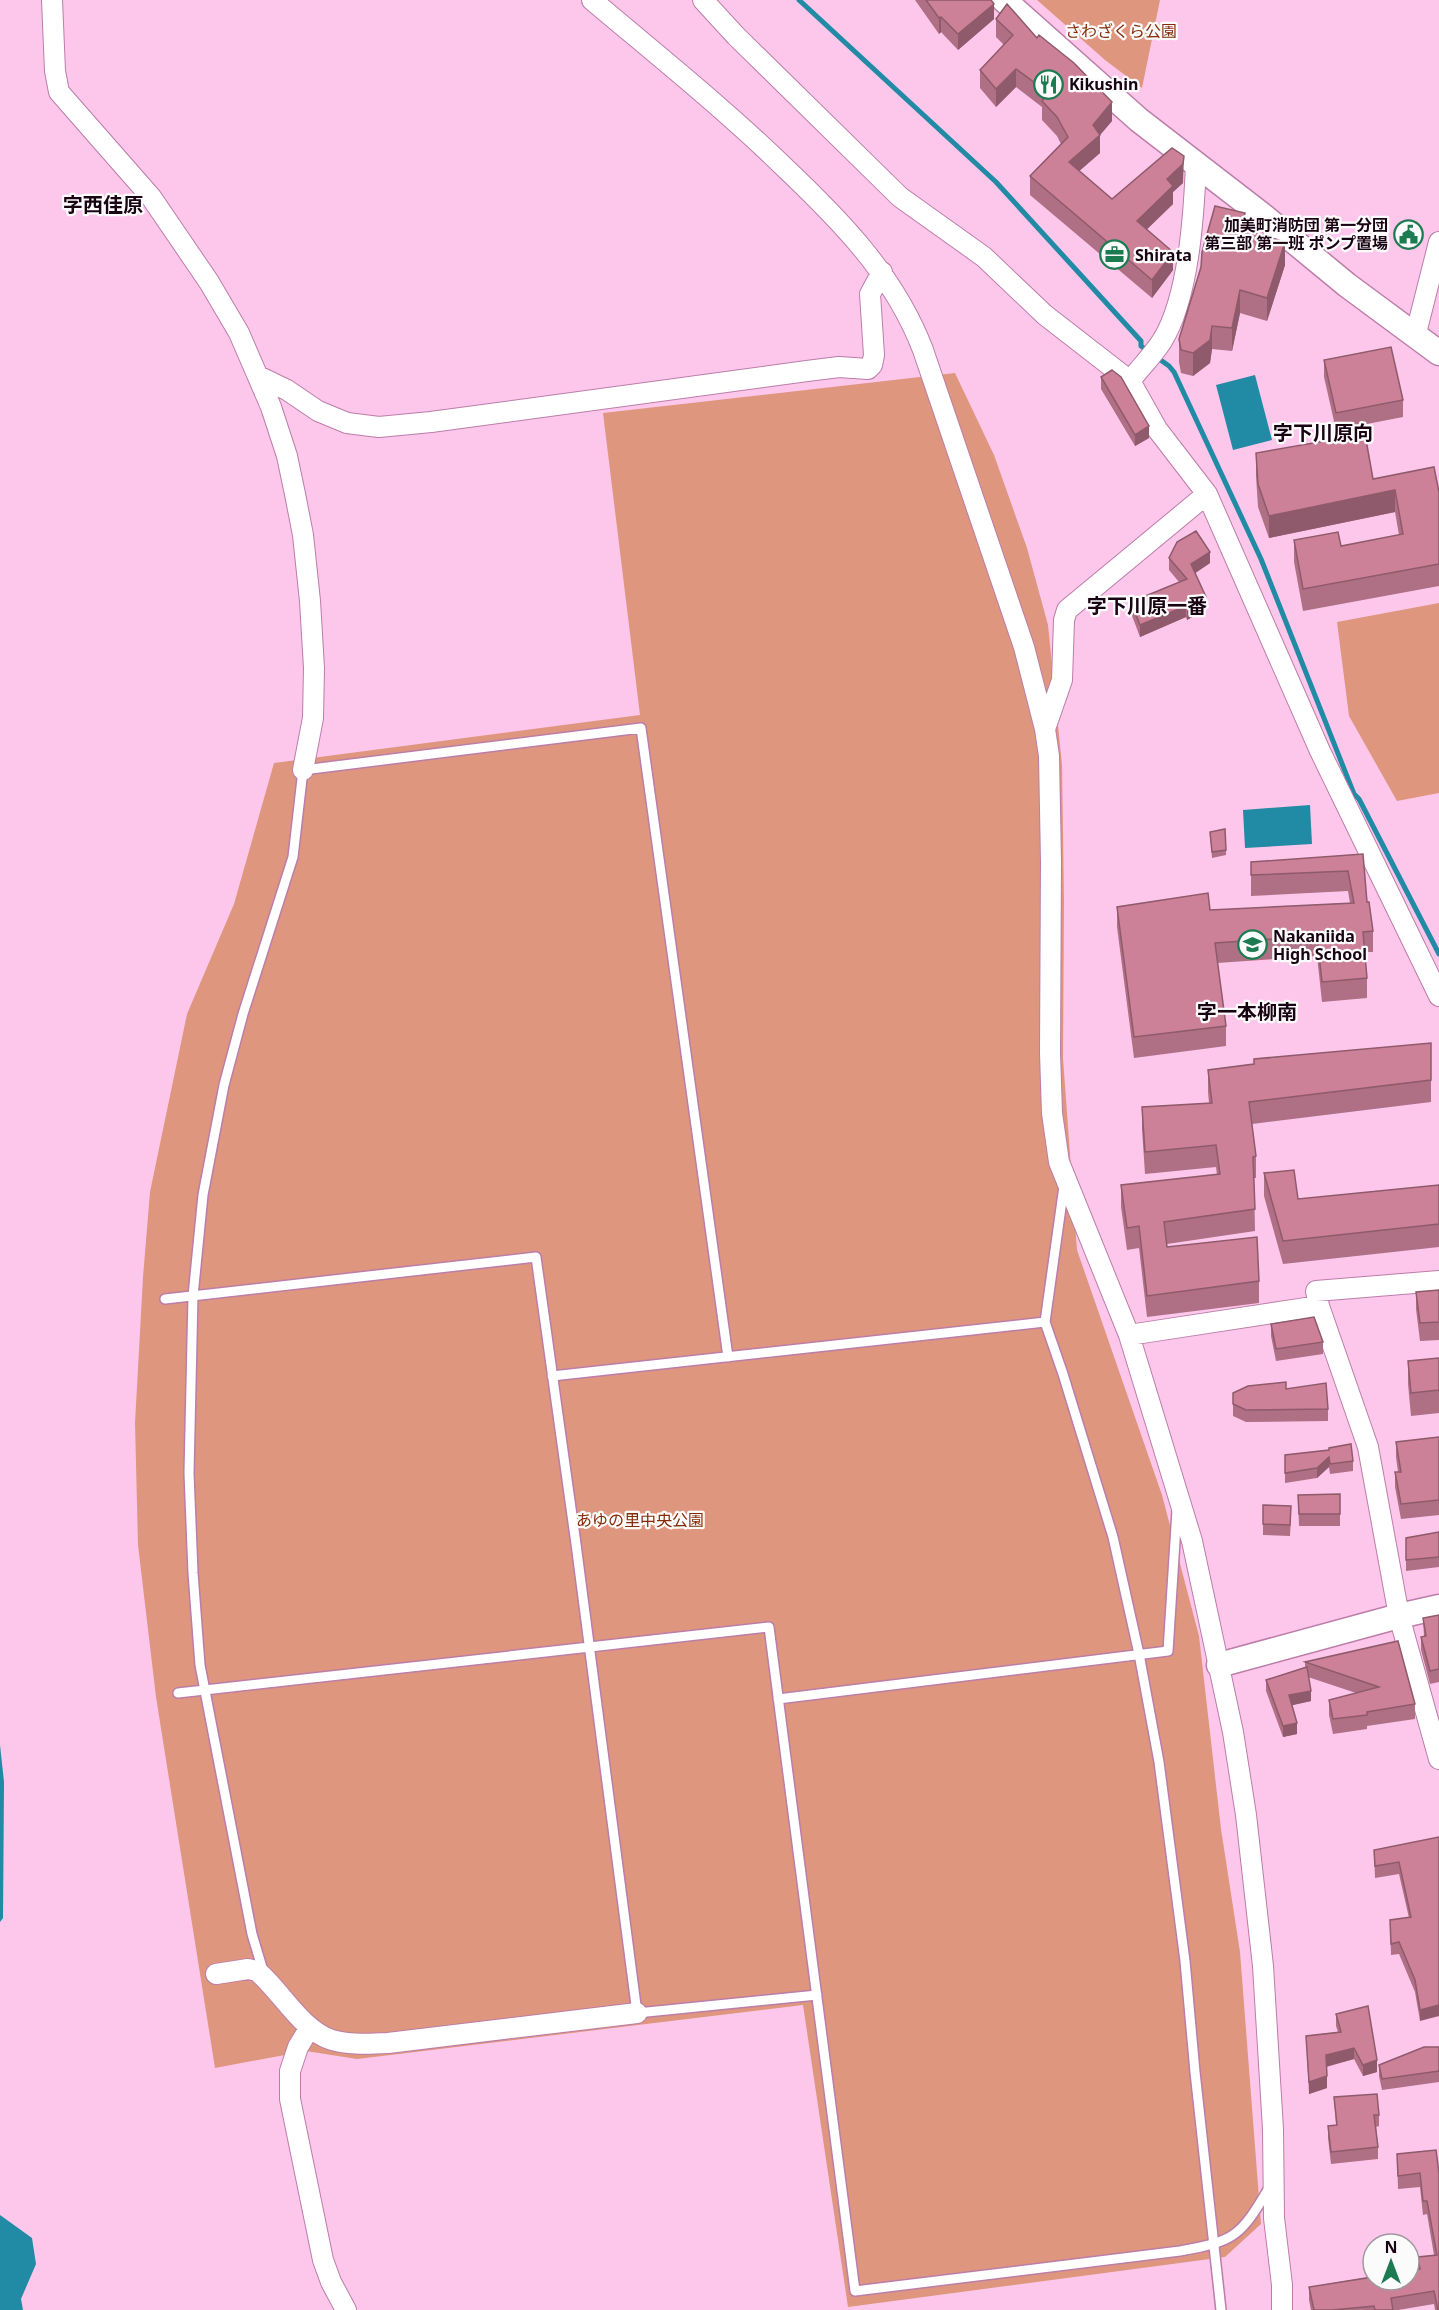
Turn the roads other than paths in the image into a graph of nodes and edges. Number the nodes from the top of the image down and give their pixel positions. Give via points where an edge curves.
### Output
1 (52, 0) edge
2 (592, 0) edge
3 (703, 0) edge
4 (1004, 0) edge
5 (1196, 164) junction
6 (1439, 242) edge
7 (882, 272) junction
8 (1415, 337) junction
9 (1439, 353) edge
10 (258, 376) junction
11 (1130, 381) junction
12 (1207, 494) junction
13 (1045, 729) junction
14 (303, 770) junction
15 (1439, 996) edge
16 (1066, 1178) junction
17 (1439, 1281) edge
18 (194, 1296) junction
19 (165, 1299) dead end
20 (1319, 1306) junction
21 (1044, 1322) junction
22 (1129, 1335) junction
23 (728, 1357) junction
24 (552, 1376) junction
25 (1178, 1498) junction
26 (1439, 1607) edge
27 (1399, 1616) junction
28 (587, 1647) junction
29 (1139, 1654) junction
30 (1219, 1665) junction
31 (204, 1690) junction
32 (178, 1693) dead end
33 (778, 1699) junction
34 (1439, 1759) edge
35 (216, 1974) dead end
36 (265, 1978) junction
37 (817, 1995) junction
38 (637, 2013) junction
39 (310, 2027) junction
40 (1273, 2181) junction
41 (1214, 2245) junction
42 (346, 2310) edge
43 (1221, 2310) edge
44 (1282, 2310) edge

1 - 10 street via 58,92 151,197 215,292
2 - 7 street via 746,130 832,212
3 - 11 street via 900,197 984,257 1045,315
4 - 5 street via 1139,120
5 - 8 street
5 - 11 street via 1195,203 1170,324 1160,344
6 - 8 street
7 - 10 street via 870,294 874,355 868,369 807,371 379,427 347,423 318,411
7 - 13 street via 914,325 938,390 1024,647
8 - 9 street
10 - 14 street via 287,456 303,535 314,668 313,718
11 - 12 street via 1157,429
12 - 13 street via 1067,610 1062,680
12 - 15 street via 1320,751
13 - 16 street via 1051,862 1052,1113 1059,1162
14 - 18 lane via 293,857 224,1084 203,1195
14 - 23 lane via 641,728
16 - 21 lane
16 - 22 street
17 - 20 street via 1316,1292
18 - 19 lane
18 - 24 lane via 536,1257
18 - 31 lane via 189,1473
20 - 22 street
20 - 27 street via 1368,1448
21 - 23 lane
21 - 29 lane via 1113,1537
22 - 25 street
23 - 24 lane
24 - 28 lane
25 - 29 lane via 1168,1651
25 - 30 street via 1192,1540
26 - 27 street
27 - 30 street
27 - 34 street
28 - 31 lane
28 - 33 lane via 769,1627
28 - 38 lane
29 - 33 lane
29 - 41 lane via 1174,1867
30 - 40 street via 1233,1732 1256,1896 1273,2129
31 - 32 lane
31 - 36 lane via 252,1934
33 - 37 lane
35 - 36 street via 248,1969
36 - 39 street
37 - 38 lane
37 - 41 lane via 855,2291
38 - 39 street via 372,2044 333,2040
39 - 42 street via 290,2071 290,2099 323,2259
40 - 41 lane via 1236,2234
40 - 44 street
41 - 43 lane

